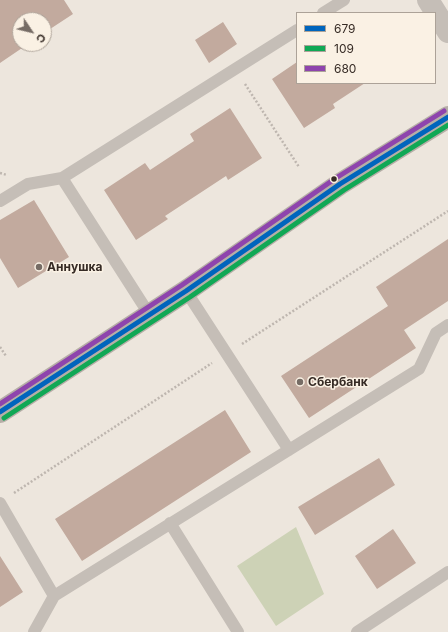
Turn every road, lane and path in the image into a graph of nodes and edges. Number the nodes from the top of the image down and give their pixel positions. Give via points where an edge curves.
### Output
1 (344, 0) edge
2 (428, 0) edge
3 (325, 12) edge
4 (436, 12) edge
5 (436, 13) edge
6 (296, 31) edge
7 (448, 32) edge
8 (235, 68) junction
9 (448, 117) edge
10 (299, 167) dead end
11 (62, 178) junction
12 (0, 201) edge
13 (186, 291) junction
14 (149, 314) junction
15 (448, 325) edge
16 (0, 347) edge
17 (6, 356) dead end
18 (0, 412) edge
19 (289, 450) junction
20 (0, 503) edge
21 (170, 523) junction
22 (448, 572) edge
23 (54, 596) junction
24 (34, 632) edge
25 (238, 632) edge
26 (357, 632) edge

1 - 3 lane
2 - 4 street
5 - 7 street
6 - 8 lane
8 - 10 path
8 - 11 lane
9 - 13 main road via 340,184
11 - 12 lane via 28,184
11 - 14 lane
13 - 14 main road
13 - 19 lane
14 - 18 main road
15 - 19 lane via 436,333 419,369
16 - 17 path
19 - 21 lane
20 - 23 lane
21 - 23 lane
21 - 25 lane
22 - 26 lane
23 - 24 lane

